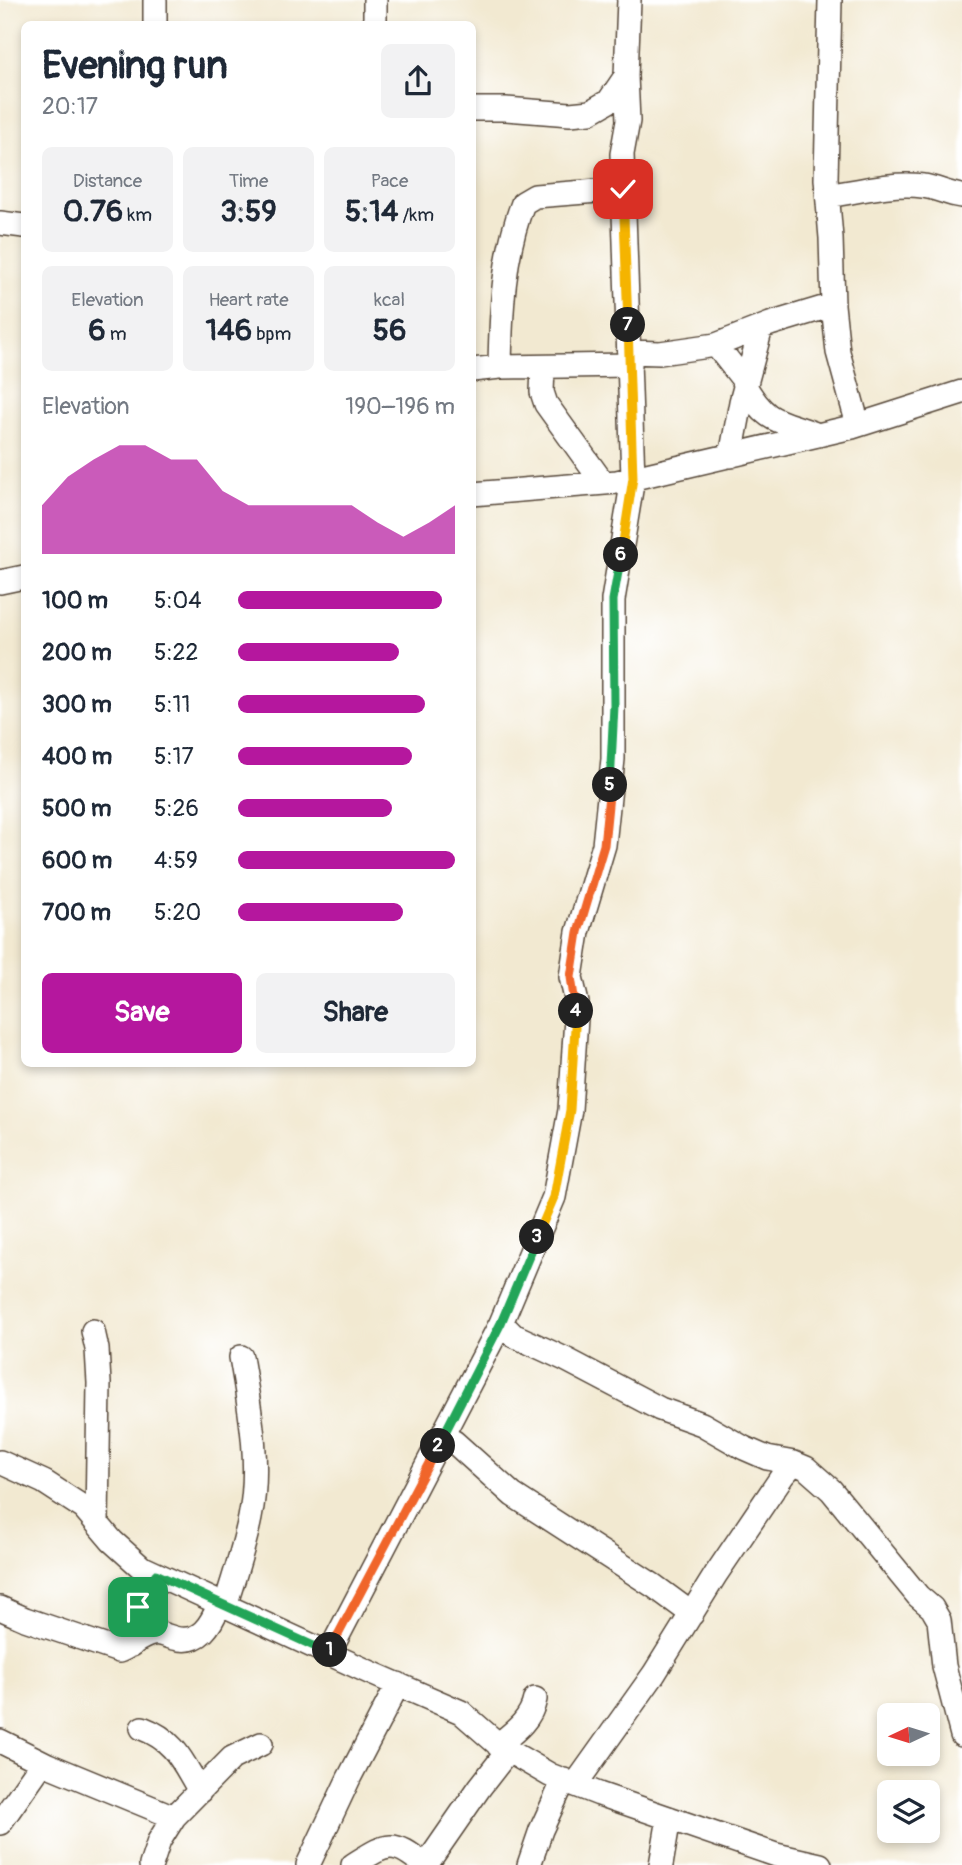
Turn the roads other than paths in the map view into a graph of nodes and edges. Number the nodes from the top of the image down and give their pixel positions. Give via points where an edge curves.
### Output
1 (155, 0) edge
2 (375, 0) edge
3 (629, 0) edge
4 (830, 0) edge
5 (155, 21) edge
6 (375, 21) edge
7 (625, 76) junction
8 (476, 109) edge
9 (623, 189) junction
10 (828, 196) junction
11 (961, 196) edge
12 (0, 223) edge
13 (21, 226) edge
14 (833, 305) junction
15 (761, 328) junction
16 (716, 345) junction
17 (629, 359) junction
18 (500, 367) junction
19 (543, 368) junction
20 (476, 370) edge
21 (746, 385) junction
22 (962, 392) edge
23 (858, 425) junction
24 (818, 435) junction
25 (731, 456) junction
26 (633, 478) junction
27 (603, 484) junction
28 (476, 494) edge
29 (21, 578) edge
30 (0, 582) edge
31 (501, 1323) junction
32 (93, 1331) dead end
33 (241, 1357) dead end
34 (443, 1436) junction
35 (0, 1462) edge
36 (794, 1462) junction
37 (97, 1523) junction
38 (156, 1574) junction
39 (222, 1604) junction
40 (0, 1608) edge
41 (692, 1614) junction
42 (132, 1645) junction
43 (329, 1653) junction
44 (398, 1684) junction
45 (535, 1699) dead end
46 (142, 1728) dead end
47 (962, 1735) edge
48 (0, 1741) edge
49 (261, 1744) dead end
50 (503, 1748) junction
51 (43, 1763) junction
52 (569, 1783) junction
53 (200, 1791) junction
54 (174, 1817) junction
55 (669, 1818) junction
56 (0, 1823) edge
57 (151, 1865) edge
58 (308, 1865) edge
59 (353, 1865) edge
60 (425, 1865) edge
61 (529, 1865) edge
62 (661, 1865) edge
63 (820, 1865) edge

1 - 5 street
2 - 6 street
3 - 7 street
4 - 10 street
7 - 8 street via 609,101 590,112
7 - 9 street via 628,121 622,154
9 - 17 street
9 - 18 street via 534,196 523,203 506,270
10 - 11 street via 925,186
10 - 14 street
12 - 13 street
14 - 15 street
14 - 23 street via 838,352
15 - 16 street
15 - 21 street
16 - 17 street
16 - 21 street
17 - 19 street
17 - 26 street
18 - 19 street
18 - 20 street
19 - 27 street via 546,404
21 - 24 street via 762,412
21 - 25 street
22 - 23 street
23 - 24 street
24 - 25 street
25 - 26 street
26 - 27 street
26 - 31 street via 613,600 612,759 604,845 578,932 571,977 577,1003 570,1110 554,1197
27 - 28 street
29 - 30 street
31 - 34 street
31 - 36 street via 513,1335 660,1409 702,1424 767,1458
32 - 37 street via 100,1383
33 - 39 street via 254,1440 254,1483 251,1516
34 - 41 street via 513,1495
34 - 43 street
35 - 37 street via 44,1482 84,1508
36 - 41 street
36 - 47 street via 831,1490 939,1620 944,1666
37 - 38 street via 141,1567
38 - 39 street
38 - 42 street via 139,1598 140,1616
39 - 42 street via 194,1640 160,1633
39 - 43 street
40 - 42 street via 109,1649 119,1651
41 - 52 street via 654,1674
43 - 44 street
44 - 50 street via 461,1712
44 - 58 street
45 - 50 street via 530,1714
46 - 53 street via 172,1745
48 - 51 street
49 - 53 street via 232,1758
50 - 52 street
50 - 60 street
51 - 54 street
51 - 56 street
52 - 55 street
52 - 61 street via 541,1830
53 - 54 street
54 - 57 street
55 - 62 street
55 - 63 street via 776,1855
59 - 60 street via 380,1848 396,1846

